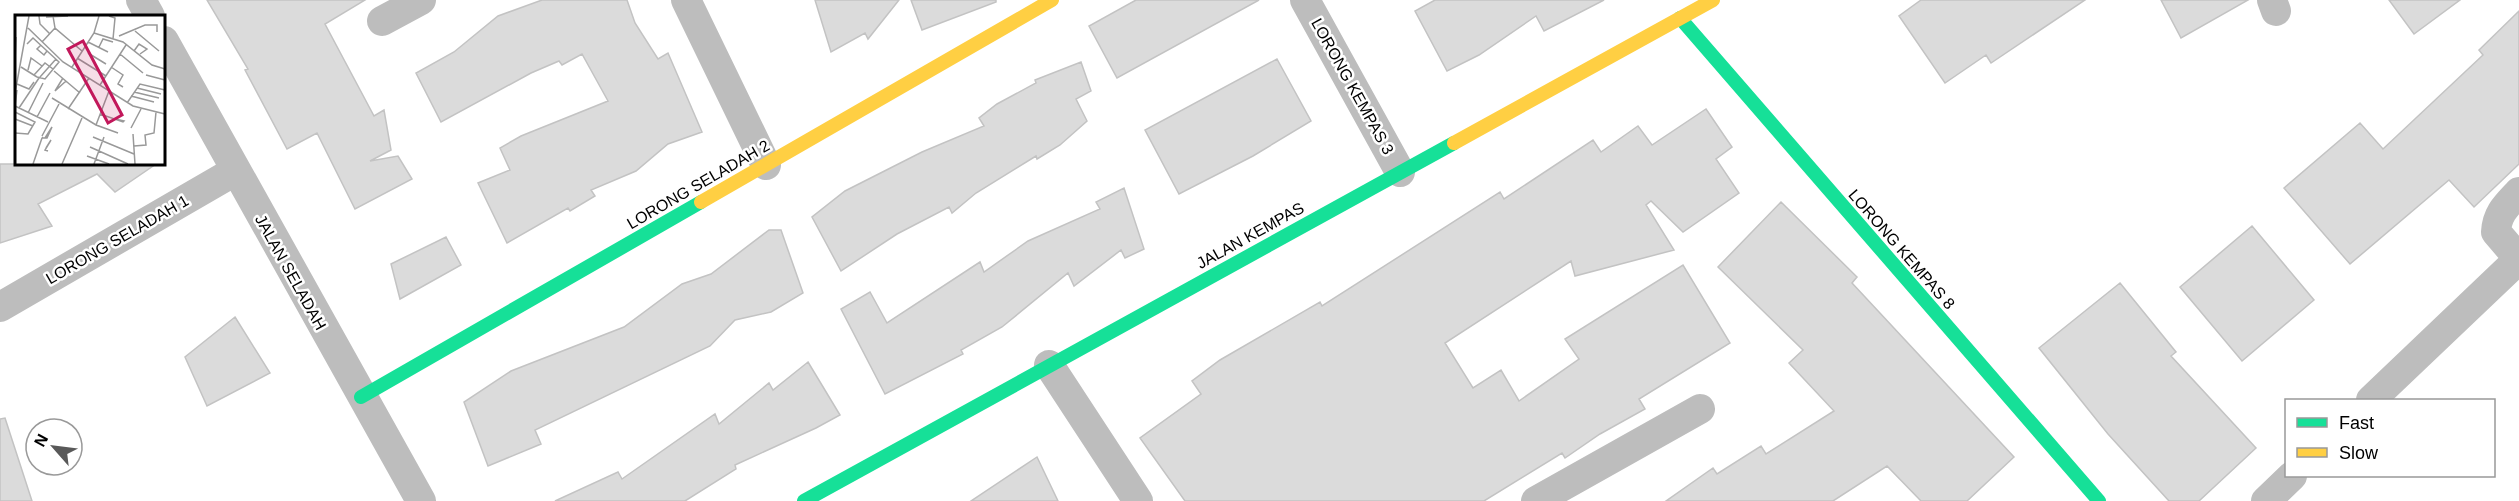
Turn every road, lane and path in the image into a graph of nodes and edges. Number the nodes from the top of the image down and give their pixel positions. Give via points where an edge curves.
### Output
1 (141, 0) edge
2 (421, 0) edge
3 (686, 0) edge
4 (1052, 0) edge
5 (1305, 0) edge
6 (1713, 0) edge
7 (149, 15) edge
8 (1680, 18) junction
9 (382, 21) dead end
10 (165, 43) edge
11 (766, 165) junction
12 (235, 171) junction
13 (1400, 172) junction
14 (2519, 192) edge
15 (2519, 259) edge
16 (0, 307) edge
17 (1049, 365) junction
18 (361, 397) junction
19 (2372, 399) edge
20 (1700, 409) dead end
21 (2291, 477) edge
22 (421, 501) edge
23 (804, 501) edge
24 (1138, 501) edge
25 (1536, 501) edge
26 (2099, 501) edge
27 (2266, 501) edge

1 - 7 street
2 - 9 street
3 - 11 street
4 - 11 street, LORONG SELADAH 2
5 - 13 street, LORONG KEMPAS 3
6 - 8 street, JALAN KEMPAS
8 - 13 street, JALAN KEMPAS
8 - 26 street, LORONG KEMPAS 8
10 - 12 street, JALAN SELADAH
11 - 18 street, LORONG SELADAH 2
12 - 16 street, LORONG SELADAH 1
12 - 18 street, JALAN SELADAH
13 - 17 street, JALAN KEMPAS
14 - 15 street via 2496,220 2496,231
15 - 19 street
17 - 23 street, JALAN KEMPAS
17 - 24 street
18 - 22 street, JALAN SELADAH
20 - 25 street
21 - 27 street

